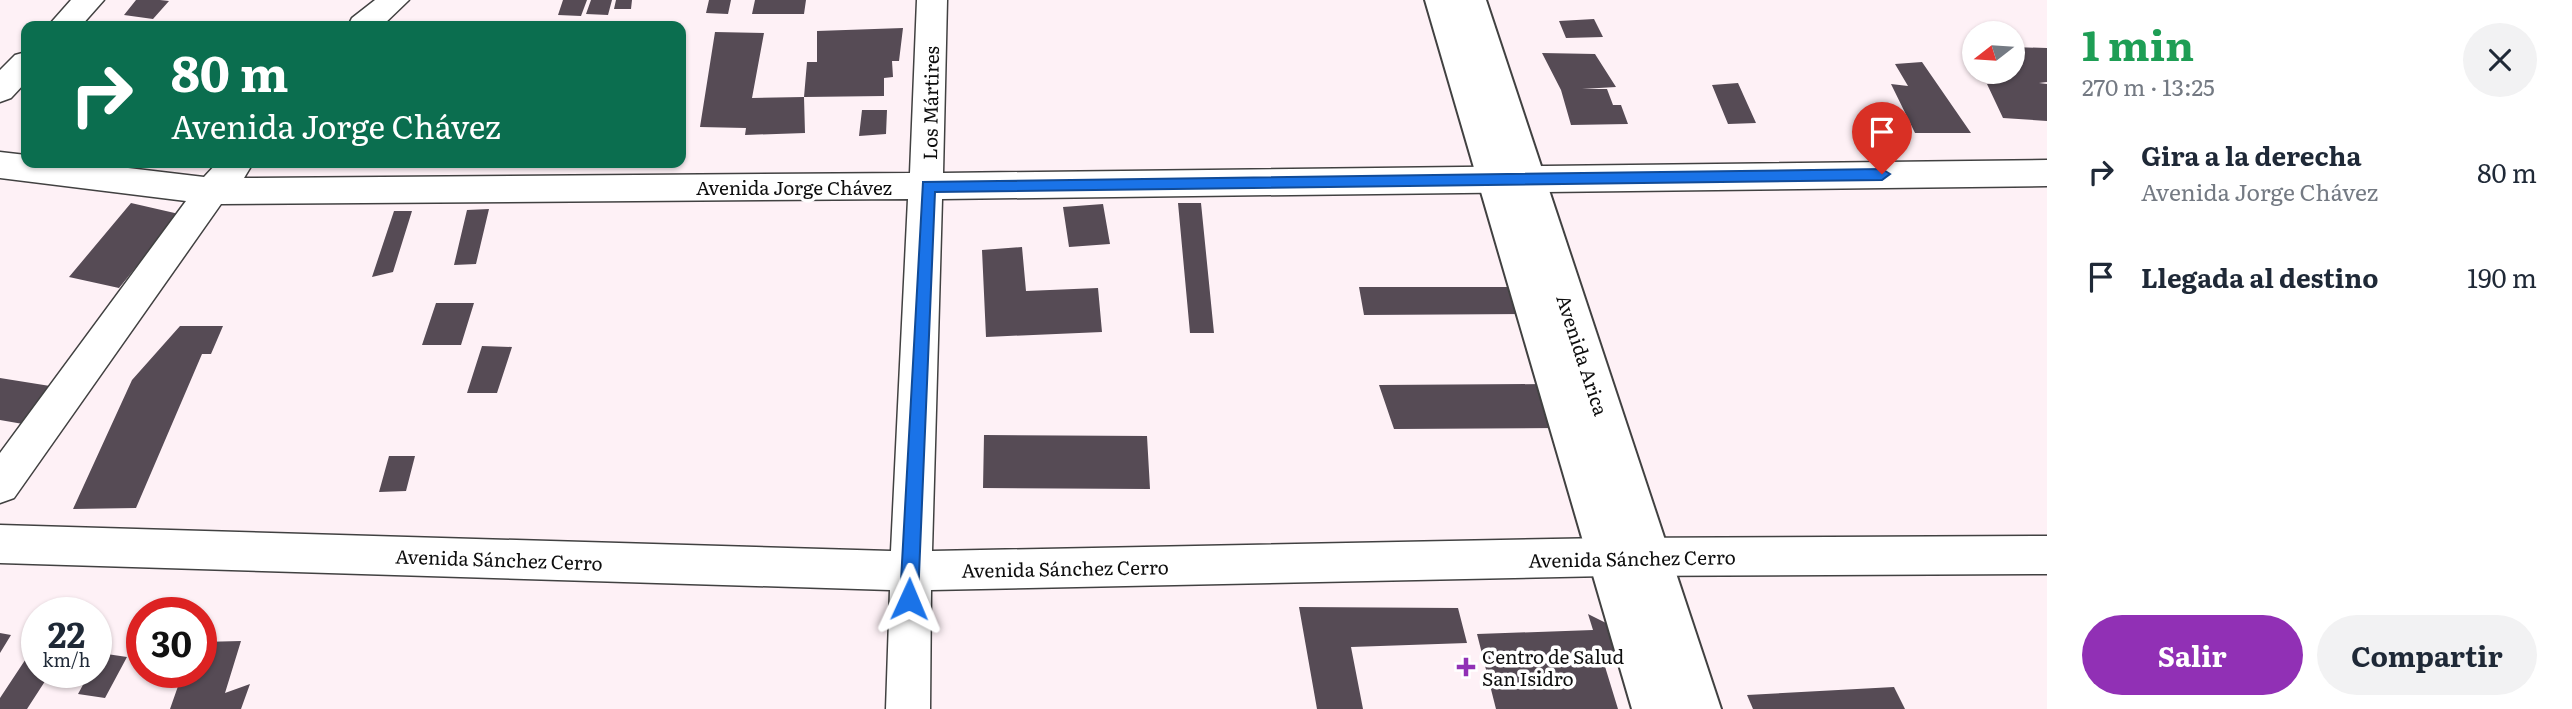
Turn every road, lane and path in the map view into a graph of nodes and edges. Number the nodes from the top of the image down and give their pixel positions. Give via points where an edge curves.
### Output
1 (89, 0) edge
2 (394, 0) edge
3 (932, 0) edge
4 (1441, 0) edge
5 (1470, 0) edge
6 (68, 21) edge
7 (369, 21) edge
8 (21, 68) edge
9 (0, 90) edge
10 (0, 165) edge
11 (21, 168) edge
12 (24, 168) edge
13 (233, 168) edge
14 (2047, 173) edge
15 (1510, 178) junction
16 (928, 186) junction
17 (212, 191) junction
18 (0, 485) edge
19 (0, 544) edge
20 (2047, 555) edge
21 (1608, 557) junction
22 (1648, 557) junction
23 (909, 571) junction
24 (908, 709) edge
25 (1655, 709) edge
26 (1698, 709) edge

1 - 6 street
2 - 7 street
3 - 16 street, Los Mártires
4 - 15 street, Avenida Arica
5 - 15 street, Avenida Arica
8 - 9 street
10 - 11 street, Avenida Jorge Chávez
12 - 17 street, Avenida Jorge Chávez
13 - 17 street
14 - 15 street, Avenida Jorge Chávez
15 - 16 street, Avenida Jorge Chávez
15 - 21 street, Avenida Arica
15 - 22 street, Avenida Arica
16 - 17 street, Avenida Jorge Chávez
16 - 23 street, Los Mártires
17 - 18 street
19 - 23 street, Avenida Sánchez Cerro
20 - 22 street, Avenida Sánchez Cerro
21 - 22 street, Avenida Sánchez Cerro
21 - 23 street, Avenida Sánchez Cerro
21 - 25 street, Avenida Arica
22 - 26 street, Avenida Arica
23 - 24 street, Los Mártires

